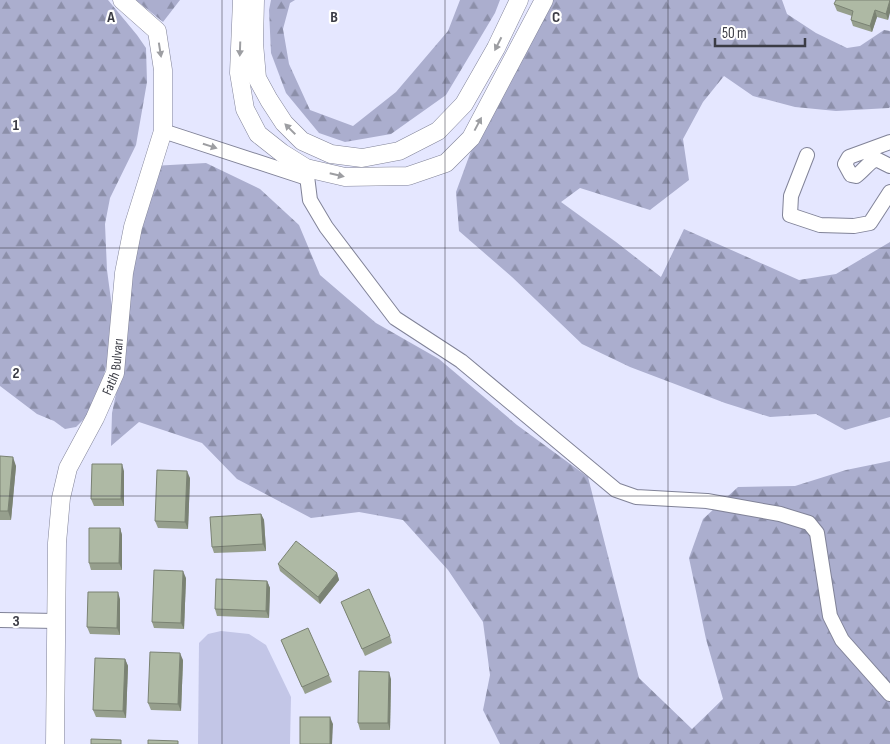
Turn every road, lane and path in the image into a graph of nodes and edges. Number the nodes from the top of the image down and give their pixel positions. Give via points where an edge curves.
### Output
1 (122, 0) edge
2 (242, 0) edge
3 (255, 0) edge
4 (519, 0) edge
5 (544, 0) edge
6 (164, 131) junction
7 (890, 142) edge
8 (807, 155) dead end
9 (890, 166) edge
10 (307, 173) junction
11 (890, 192) edge
12 (0, 620) edge
13 (56, 621) junction
14 (890, 694) edge
15 (55, 744) edge

1 -> 6 street, Fatih Bulvarı via 157,30 163,70
2 -> 10 street via 239,73 244,108 258,134
4 -> 3 street via 464,104 438,131 399,152 362,158 331,154 302,141 284,123 258,78 254,43
10 -> 5 street via 345,177 408,176 446,163 471,138
6 -> 10 street
6 - 13 street, Fatih Bulvarı via 134,227 124,272 115,373 68,468 61,498
7 - 9 street via 849,157 845,164 851,175 856,176 876,159
8 - 11 street via 791,196 790,215 820,225 870,224
10 - 14 street via 310,200 322,220 395,318 461,362 616,490 636,497 707,501 780,514 809,523 817,533 830,616 842,640
12 - 13 street
13 - 15 street, Fatih Bulvarı

